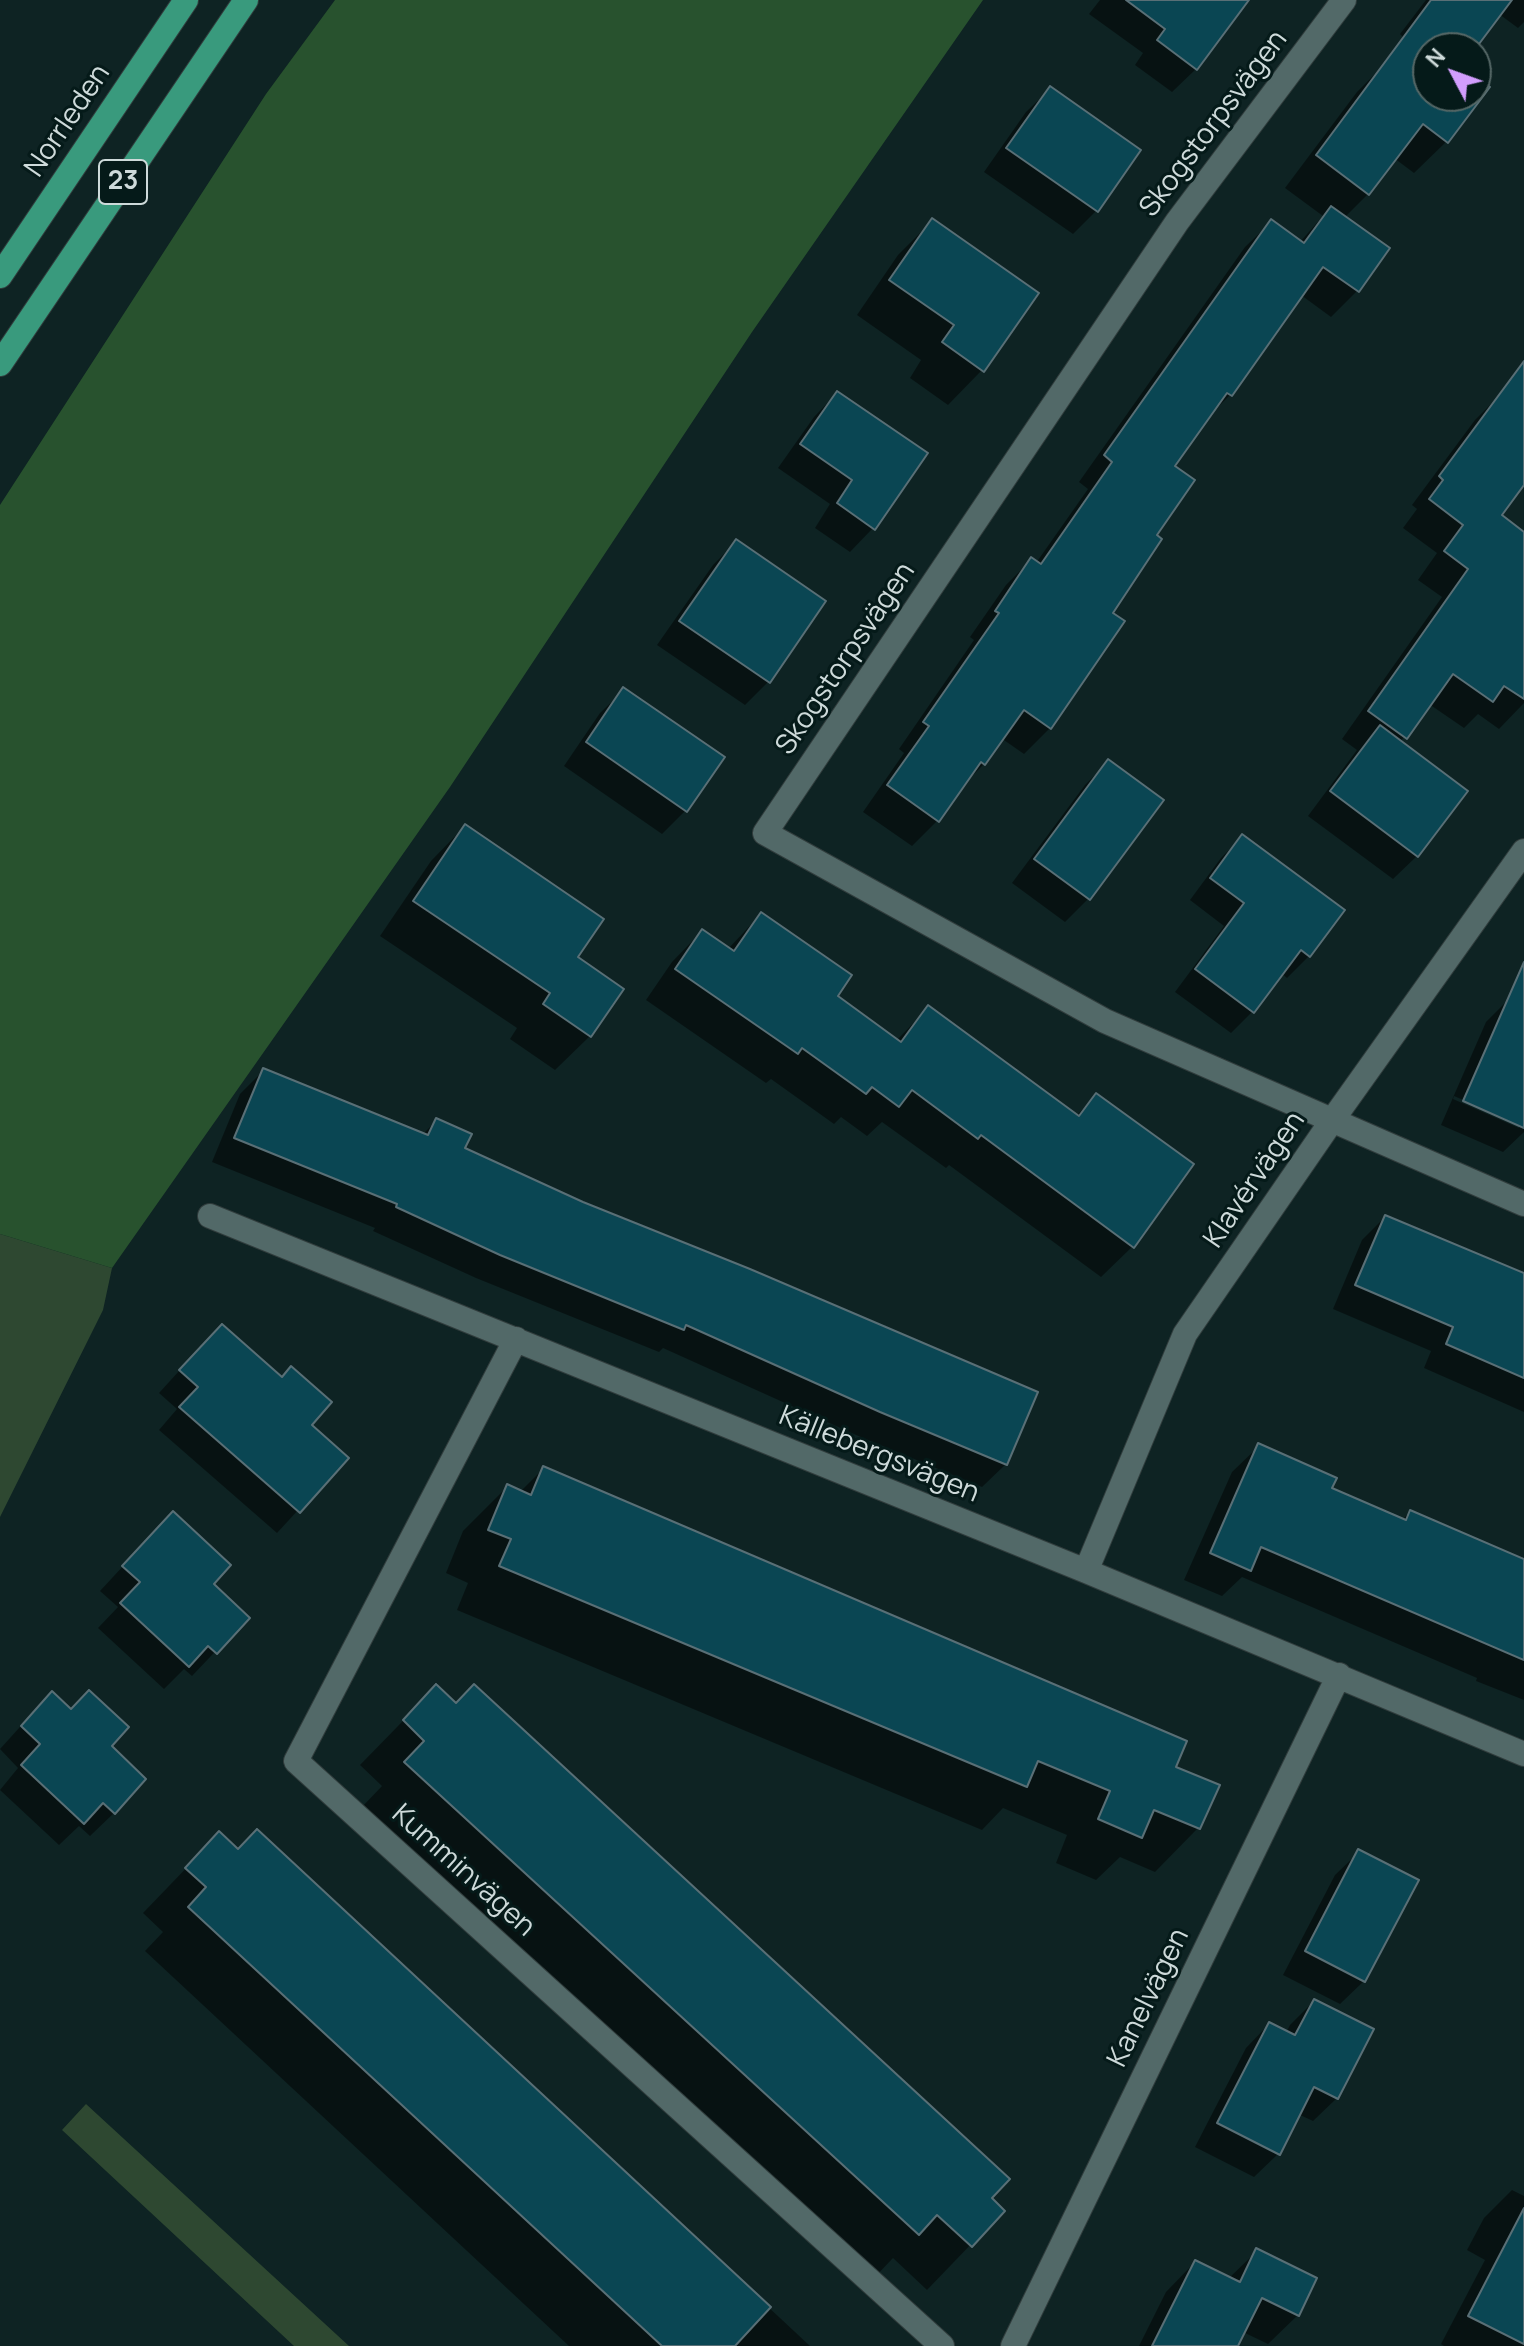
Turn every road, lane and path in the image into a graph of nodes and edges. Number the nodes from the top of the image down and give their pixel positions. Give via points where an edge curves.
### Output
1 (186, 0) edge
2 (246, 0) edge
3 (1344, 0) edge
4 (0, 276) edge
5 (0, 364) edge
6 (1524, 851) edge
7 (1331, 1122) junction
8 (1524, 1204) edge
9 (210, 1216) dead end
10 (516, 1339) junction
11 (1086, 1571) junction
12 (1339, 1675) junction
13 (1524, 1754) edge
14 (942, 2346) edge
15 (1013, 2346) edge

1 - 4 highway, Norrleden / 23
2 - 5 highway, 23
3 - 7 street, Skogstorpsvägen via 1177,222 765,833 1105,1021
6 - 7 street, Klavérvägen
7 - 8 street
7 - 11 street, Klavérvägen via 1185,1334
9 - 10 street, Källebergsvägen
10 - 11 street, Källebergsvägen
10 - 14 street, Kumminvägen via 296,1761
11 - 12 street, Källebergsvägen
12 - 13 street, Källebergsvägen
12 - 15 street, Kanelvägen

